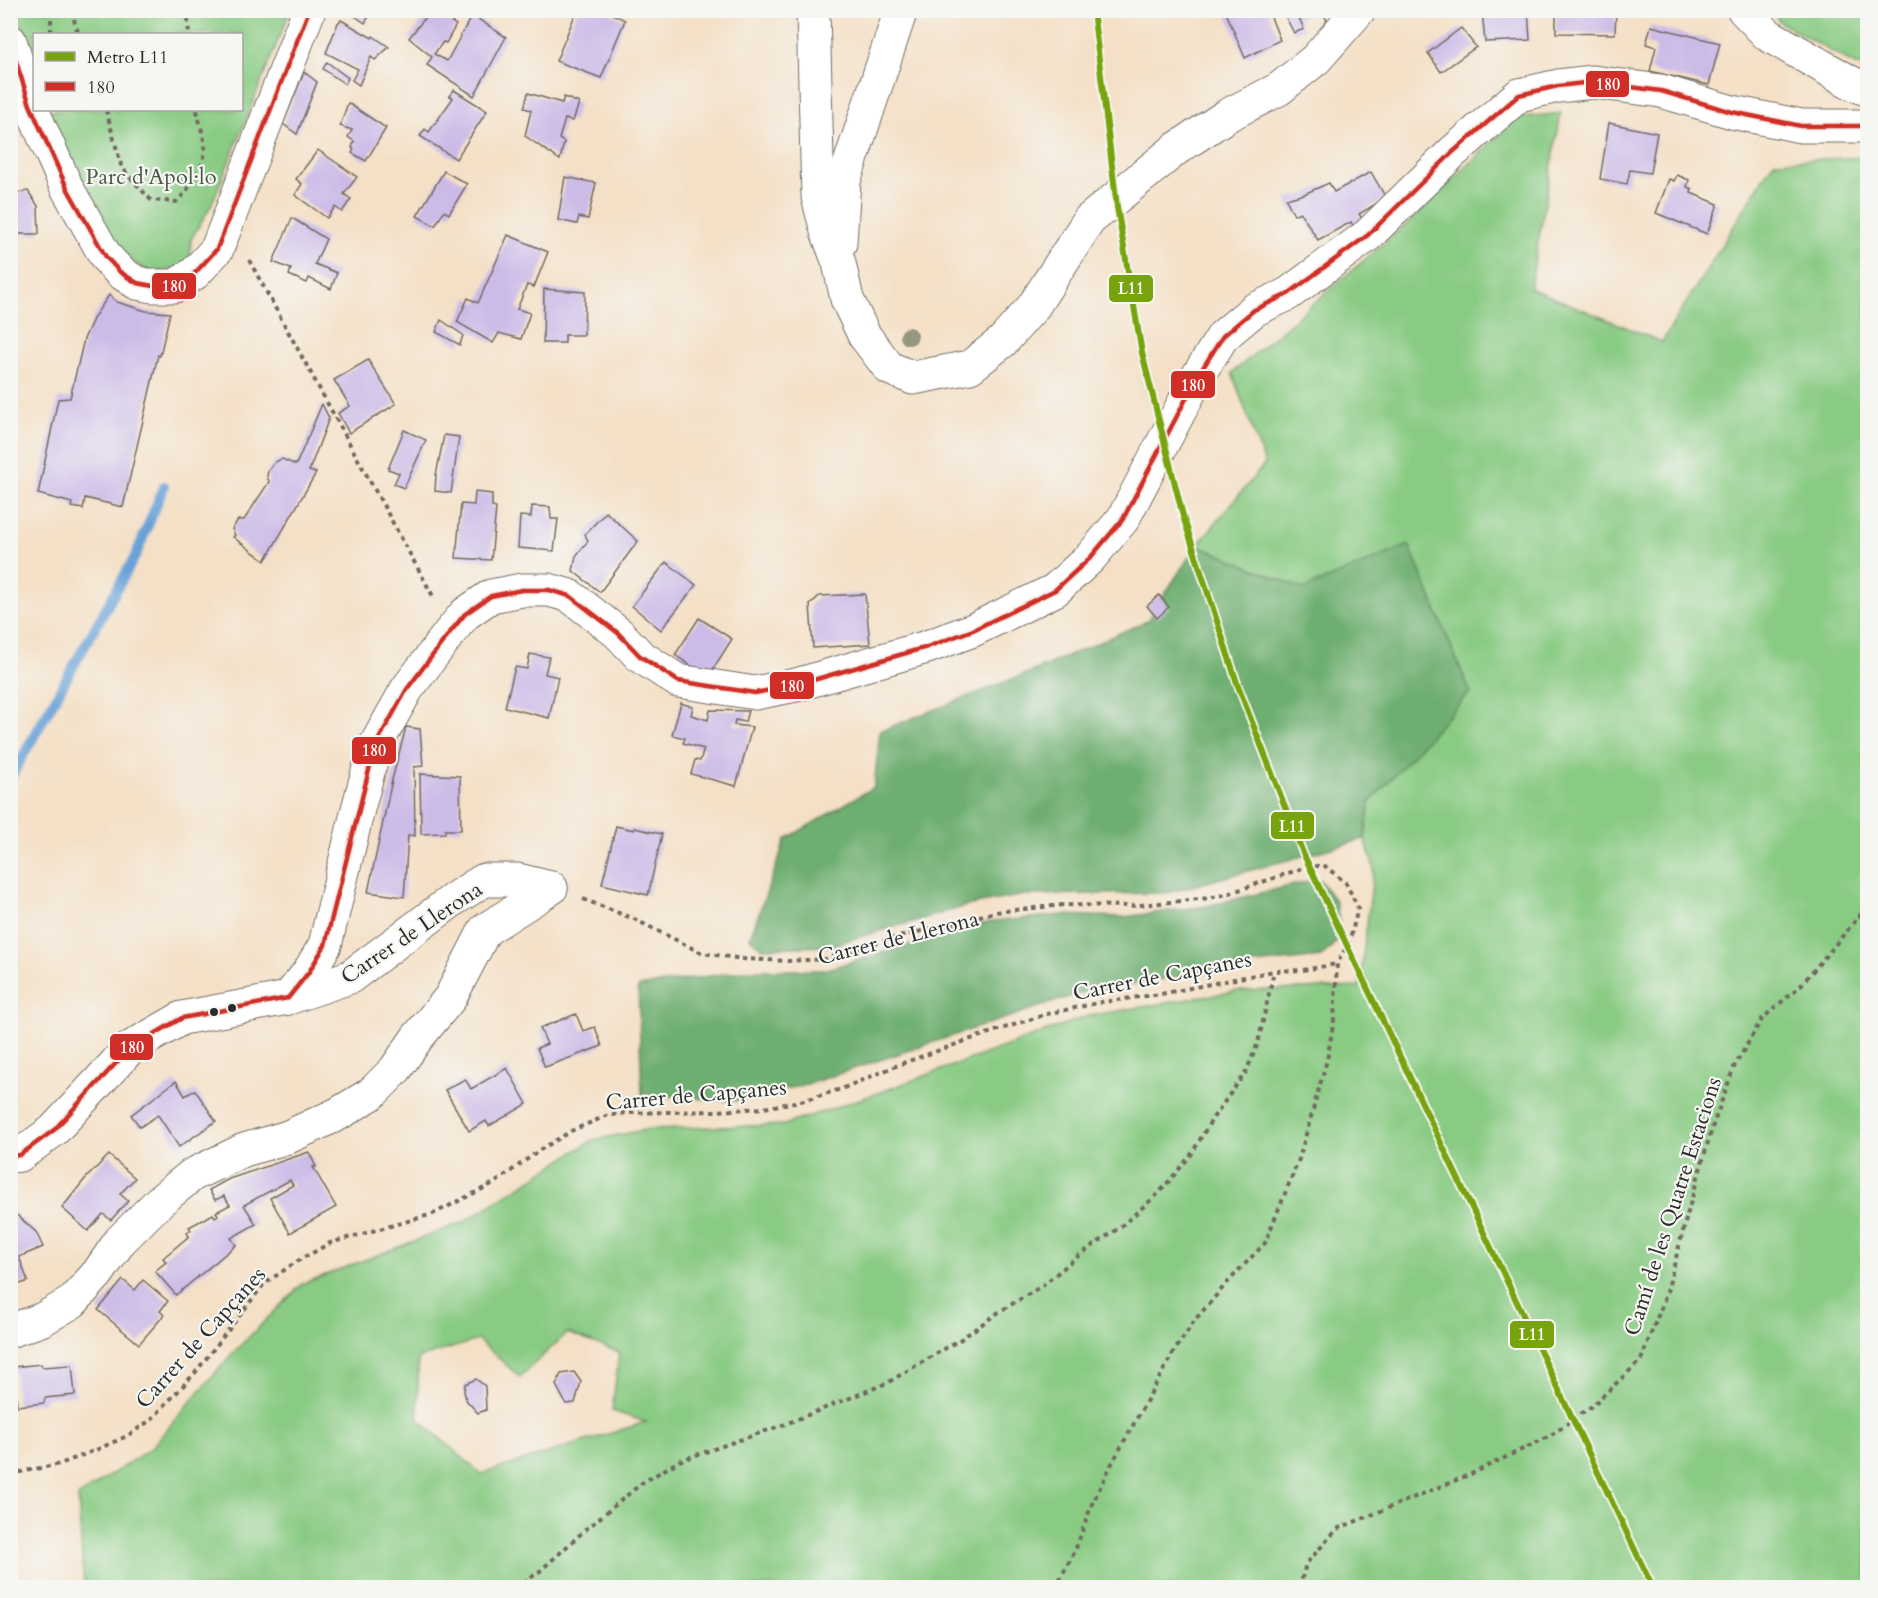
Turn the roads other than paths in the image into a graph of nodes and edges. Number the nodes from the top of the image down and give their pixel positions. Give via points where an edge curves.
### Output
1 (309, 10) edge
2 (813, 10) edge
3 (901, 10) edge
4 (1359, 10) edge
5 (1744, 10) edge
6 (10, 41) edge
7 (1868, 90) edge
8 (1868, 126) edge
9 (839, 263) junction
10 (288, 998) junction
11 (10, 1156) edge
12 (10, 1331) edge

1 - 6 street via 217,249 195,273 175,286 137,283 106,257 67,188 30,105
2 - 9 street via 818,196
3 - 9 street via 844,182
4 - 9 street via 1316,59 1279,89 1228,115 1176,149 1089,220 1033,307 1003,341 970,367 913,378 889,368 864,335 848,299
5 - 7 street via 1768,35
8 - 10 street via 1801,126 1661,92 1593,82 1519,95 1453,152 1368,235 1288,294 1254,310 1223,336 1123,519 1090,558 1055,590 973,630 927,647 755,693 678,681 640,656 618,633 570,597 549,590 522,590 491,597 465,614 451,631 407,689 375,746 325,945
10 - 11 street, Carrer de Llerona via 173,1023 130,1048 54,1130 20,1155
10 - 12 street, Carrer de Llerona via 350,977 484,880 518,880 551,888 485,930 450,998 395,1070 371,1094 288,1137 244,1150 192,1175 120,1241 72,1302 43,1319

